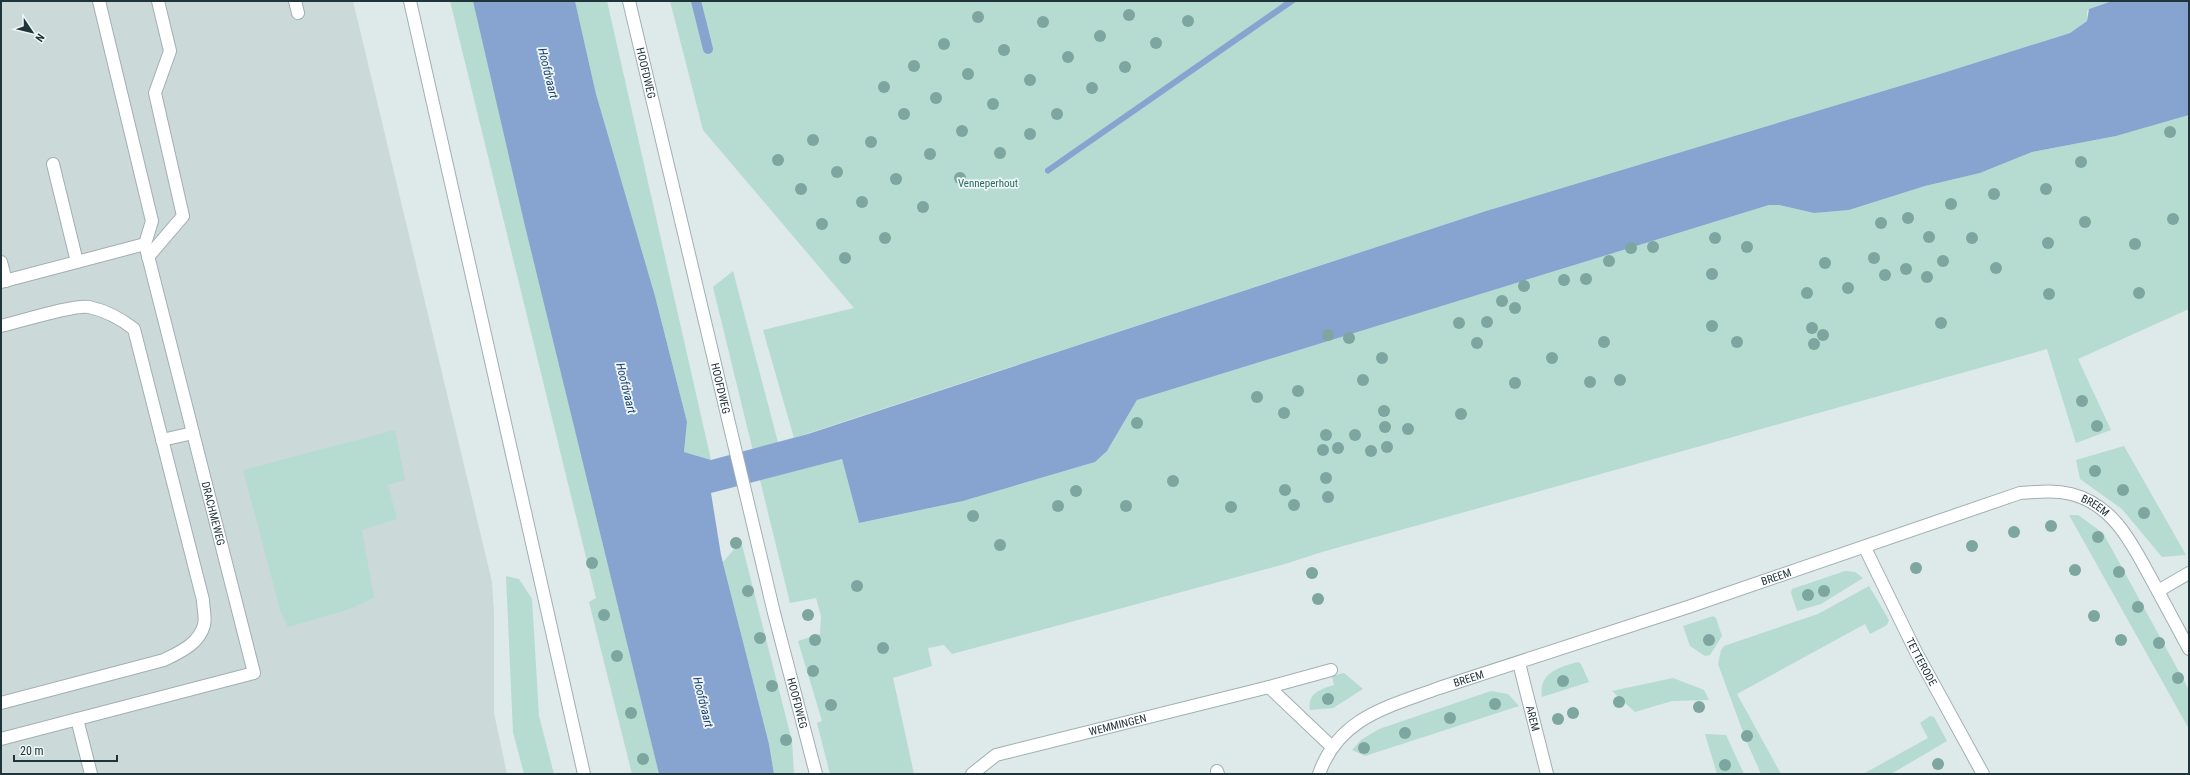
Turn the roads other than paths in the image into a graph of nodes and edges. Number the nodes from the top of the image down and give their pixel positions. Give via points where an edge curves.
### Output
1 (99, 1) edge
2 (158, 1) edge
3 (295, 1) edge
4 (410, 1) edge
5 (629, 1) edge
6 (298, 13) dead end
7 (53, 164) dead end
8 (145, 244) junction
9 (148, 257) junction
10 (1, 262) edge
11 (77, 262) junction
12 (3, 281) edge
13 (1, 326) edge
14 (193, 433) junction
15 (162, 440) junction
16 (1865, 548) junction
17 (2189, 573) edge
18 (2158, 591) junction
19 (2189, 649) edge
20 (1519, 663) junction
21 (1331, 670) dead end
22 (1269, 687) junction
23 (1, 704) edge
24 (77, 719) junction
25 (1, 738) edge
26 (1332, 748) junction
27 (91, 774) edge
28 (584, 774) edge
29 (816, 774) edge
30 (972, 774) edge
31 (1319, 774) edge
32 (1547, 774) edge
33 (1983, 774) edge

1 - 8 street via 152,221
2 - 9 street via 170,51 155,93 183,216
3 - 6 street
4 - 28 street
5 - 29 street, HOOFDWEG via 749,506
7 - 11 street
8 - 9 street, DRACHMEWEG
8 - 11 street
9 - 14 street, DRACHMEWEG
10 - 12 street
11 - 12 street
13 - 15 street via 88,307 117,316 134,329
14 - 15 street
14 - 24 street, DRACHMEWEG via 254,673
15 - 23 street via 203,600 204,625 196,641 182,652 164,660
16 - 18 street, BREEM via 2008,496 2020,493 2059,492 2085,499 2114,519 2125,532
16 - 20 street, BREEM
16 - 33 street, TETTERODE via 1916,652
17 - 18 street
18 - 19 street, BREEM
20 - 26 street, BREEM via 1439,688 1361,719
20 - 32 street, AREM
21 - 22 street, WEMMINGEN
22 - 26 street
22 - 30 street, WEMMINGEN via 996,755
24 - 25 street, DRACHMEWEG
24 - 27 street
26 - 31 street, BREEM

